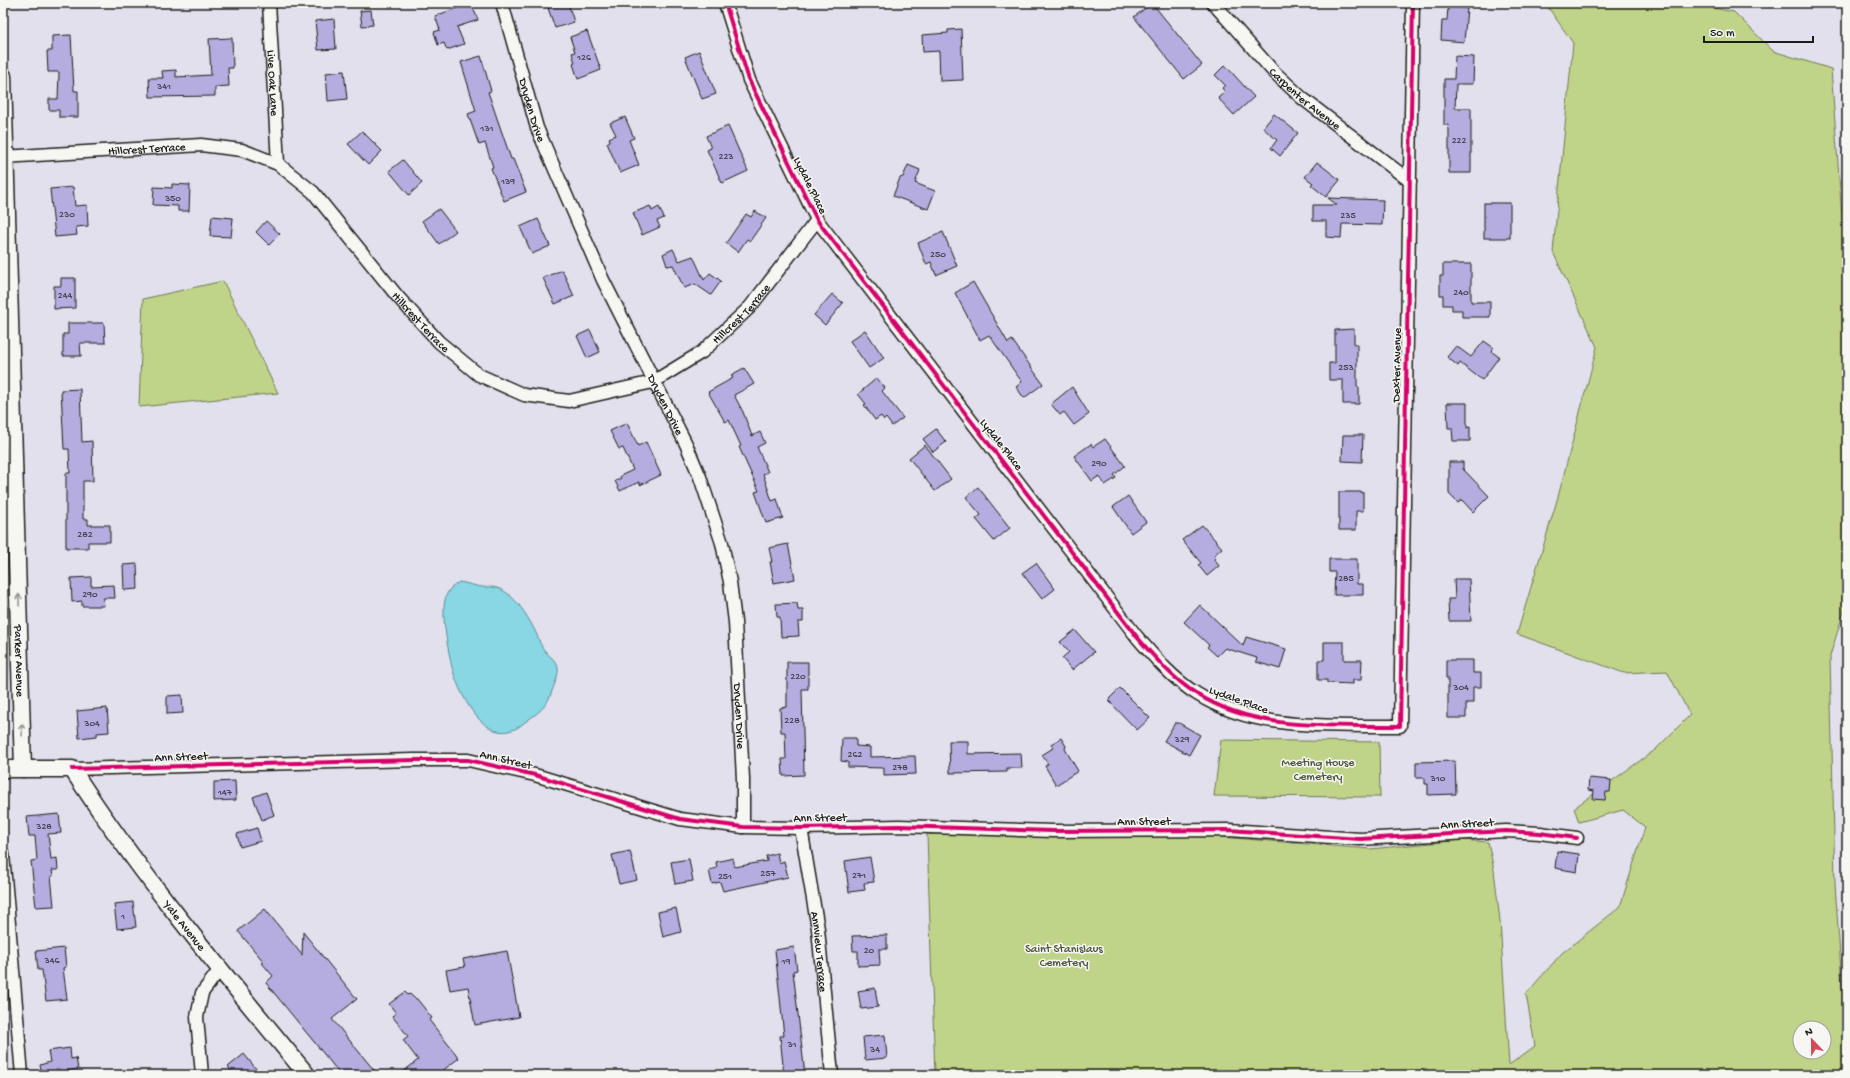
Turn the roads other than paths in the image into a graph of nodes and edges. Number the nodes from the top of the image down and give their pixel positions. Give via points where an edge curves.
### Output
1 (269, 3) edge
2 (502, 3) edge
3 (724, 3) edge
4 (1213, 3) edge
5 (1413, 3) edge
6 (3, 76) edge
7 (4, 157) edge
8 (278, 164) junction
9 (1410, 181) junction
10 (817, 220) junction
11 (7, 357) edge
12 (653, 382) junction
13 (10, 553) edge
14 (1400, 726) joint
15 (3, 769) edge
16 (23, 769) junction
17 (72, 769) junction
18 (742, 827) junction
19 (801, 828) junction
20 (1576, 838) dead end
21 (3, 854) edge
22 (220, 969) junction
23 (22, 1075) edge
24 (202, 1075) edge
25 (307, 1075) edge
26 (832, 1075) edge

1 - 8 street, Live Oak Lane
2 - 12 street, Dryden Drive via 537,128 603,280
3 - 10 street, Lydale Place via 749,80
4 - 9 street, Carpenter Avenue via 1273,71 1302,98
5 - 9 street, Dexter Avenue
6 - 7 street, Parker Avenue
7 - 8 street, Hillcrest Terrace via 201,145 242,150
7 - 11 street, Parker Avenue
8 - 12 street, Hillcrest Terrace via 314,192 398,297 439,342 479,375 524,395 569,401
9 - 14 street, Dexter Avenue
10 - 12 street, Hillcrest Terrace via 750,307 702,352
10 - 14 street, Lydale Place via 1137,637 1176,677 1197,694 1222,706 1248,716 1275,722
11 - 13 street, Parker Avenue
12 - 18 street, Dryden Drive via 686,444 700,477 722,543 730,582 739,680
16 -> 13 street, Parker Avenue
15 - 16 street, Ann Street
16 - 17 street, Ann Street
17 - 18 street, Ann Street via 468,760 535,775 680,820
17 - 22 street, Yale Avenue via 122,844
18 - 19 street, Ann Street
19 - 20 street, Ann Street via 899,826 1053,831 1229,830 1360,839 1506,832
19 - 26 street, Annview Terrace via 818,929
21 - 23 street
22 - 24 street via 202,993 197,1016
22 - 25 street, Yale Avenue

